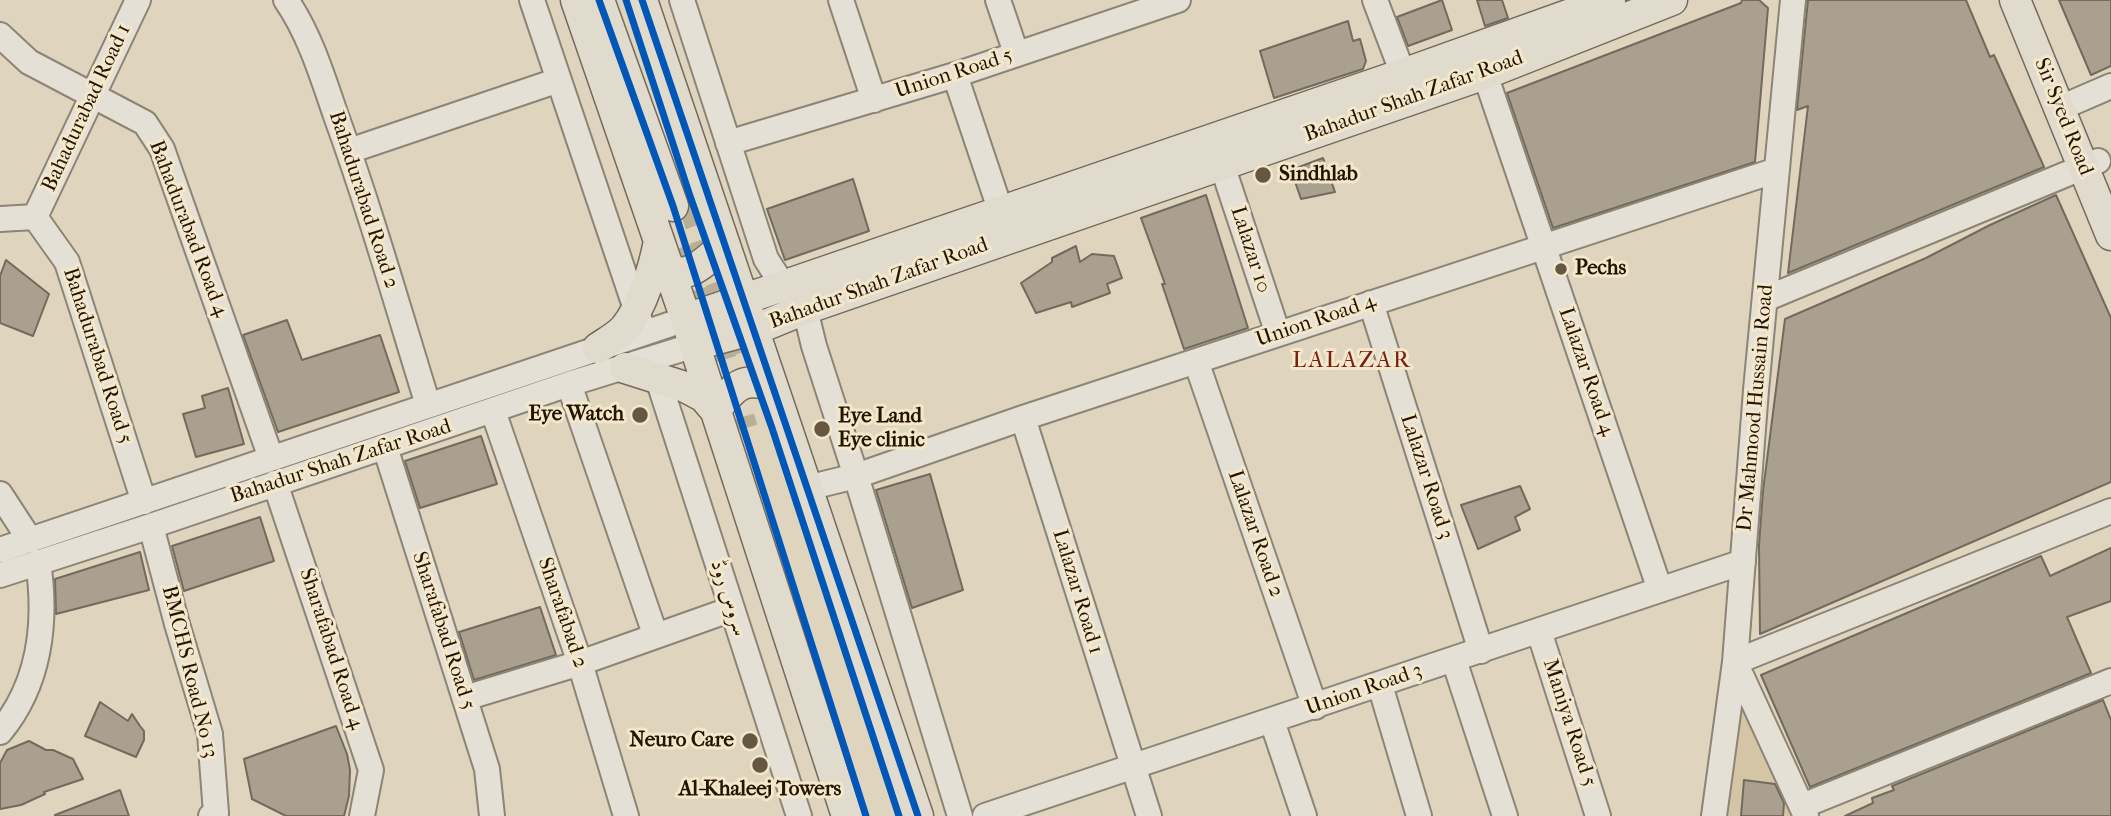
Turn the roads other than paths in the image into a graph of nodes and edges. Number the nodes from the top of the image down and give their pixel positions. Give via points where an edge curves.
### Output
1 (138, 0) edge
2 (286, 0) edge
3 (531, 0) edge
4 (576, 0) edge
5 (599, 0) edge
6 (626, 0) edge
7 (642, 0) edge
8 (682, 0) edge
9 (841, 0) edge
10 (998, 0) edge
11 (1178, 0) edge
12 (1375, 0) edge
13 (1610, 0) edge
14 (1672, 0) edge
15 (1793, 0) edge
16 (2015, 0) edge
17 (2032, 0) edge
18 (1142, 6) edge
19 (0, 35) edge
20 (1016, 53) junction
21 (1403, 74) junction
22 (1485, 74) junction
23 (955, 75) junction
24 (559, 80) junction
25 (2111, 86) edge
26 (93, 96) junction
27 (874, 100) junction
28 (2074, 102) junction
29 (728, 143) junction
30 (349, 151) junction
31 (2091, 164) junction
32 (1222, 165) junction
33 (1777, 170) junction
34 (2111, 192) edge
35 (1000, 212) junction
36 (35, 217) junction
37 (0, 219) edge
38 (2111, 234) edge
39 (724, 240) junction
40 (1544, 247) junction
41 (663, 253) junction
42 (784, 287) junction
43 (1765, 299) junction
44 (1371, 303) junction
45 (805, 309) junction
46 (748, 314) junction
47 (640, 321) junction
48 (691, 332) junction
49 (1278, 334) junction
50 (598, 348) joint
51 (1196, 361) junction
52 (625, 368) junction
53 (658, 379) junction
54 (569, 384) junction
55 (773, 388) junction
56 (428, 405) junction
57 (715, 410) junction
58 (493, 411) junction
59 (1023, 418) junction
60 (385, 447) junction
61 (271, 458) junction
62 (856, 476) junction
63 (275, 484) junction
64 (807, 488) junction
65 (0, 494) edge
66 (144, 502) junction
67 (2111, 511) edge
68 (151, 526) junction
69 (0, 550) edge
70 (34, 551) junction
71 (1743, 562) junction
72 (0, 575) edge
73 (1660, 590) junction
74 (732, 608) junction
75 (1539, 631) junction
76 (655, 634) junction
77 (1481, 651) junction
78 (1454, 660) junction
79 (1735, 662) junction
80 (580, 663) junction
81 (2111, 681) edge
82 (1380, 685) junction
83 (465, 698) junction
84 (1315, 707) junction
85 (1272, 722) junction
86 (0, 732) edge
87 (1132, 766) junction
88 (1804, 811) edge
89 (216, 815) edge
90 (362, 816) edge
91 (492, 816) edge
92 (626, 816) edge
93 (799, 816) edge
94 (847, 816) edge
95 (866, 816) edge
96 (899, 816) edge
97 (918, 816) edge
98 (960, 816) edge
99 (985, 816) edge
100 (1149, 816) edge
101 (1304, 816) edge
102 (1419, 816) edge
103 (1505, 816) edge
104 (1598, 816) edge
105 (1714, 816) edge

1 - 26 street, Bahadurabad Road 1
2 - 30 street, Bahadurabad Road 2 via 322,75
3 - 24 street
4 - 41 main road
5 - 6 main road via 682,201
7 - 39 main road
8 - 29 street
9 - 27 street
10 - 20 street
11 - 18 street, Union Road 5
12 - 21 street
13 - 21 main road, Bahadur Shah Zafar Road
14 - 22 main road, Bahadur Shah Zafar Road
15 - 33 street, Dr Mahmood Hussain Road
16 - 31 main road, Sir Syed Road
17 - 28 main road, Sir Syed Road
18 - 20 street, Union Road 5
19 - 26 street, Bahadurabad Road 4 via 29,62
20 - 23 street, Union Road 5
21 - 35 main road, Bahadur Shah Zafar Road
22 - 32 main road, Bahadur Shah Zafar Road
22 - 40 street, Lalazar Road 4
23 - 27 street, Union Road 5
23 - 35 street
24 - 30 street
24 - 47 street
25 - 28 street
26 - 36 street, Bahadurabad Road 1
26 - 61 street, Bahadurabad Road 4 via 145,123 163,149
27 - 29 street, Union Road 5
28 - 31 main road, Sir Syed Road
29 - 42 street via 766,259
30 - 56 street, Bahadurabad Road 2
31 - 34 main road, Sir Syed Road
31 - 38 main road, Sir Syed Road
31 - 43 street
32 - 45 main road, Bahadur Shah Zafar Road
32 - 49 street, Lalazar 10
33 - 40 street, Union Road 4
33 - 43 street, Dr Mahmood Hussain Road
35 - 42 main road, Bahadur Shah Zafar Road
36 - 37 street
36 - 66 street, Bahadurabad Road 5 via 66,262
39 - 41 main road via 689,272 676,272
39 - 42 main road via 734,258 753,273
39 - 46 main road
40 - 44 street, Union Road 4
40 - 73 street, Lalazar Road 4
41 - 47 main road via 656,258
41 - 48 main road
42 - 46 main road, Bahadur Shah Zafar Road
43 - 71 street, Dr Mahmood Hussain Road
44 - 49 street, Union Road 4
44 - 77 street, Lalazar Road 3
45 - 46 main road, Bahadur Shah Zafar Road
45 - 55 main road via 778,348
45 - 62 street
46 - 48 main road, Bahadur Shah Zafar Road
46 - 55 main road
47 - 48 street, Bahadur Shah Zafar Road
47 - 50 main road
48 - 52 street, Bahadur Shah Zafar Road
48 - 57 main road
49 - 51 street, Union Road 4
50 - 56 street, Bahadur Shah Zafar Road
51 - 59 street, Union Road 4
51 - 84 street, Lalazar Road 2
52 - 53 main road
52 - 54 street, Bahadur Shah Zafar Road
53 - 57 main road via 704,397
53 - 74 street, سروس روڈ
54 - 58 street, Bahadur Shah Zafar Road
54 - 76 street
55 - 57 main road via 754,381 742,383
55 - 64 main road
56 - 61 street, Bahadur Shah Zafar Road
57 - 94 main road
58 - 60 street, Bahadur Shah Zafar Road
58 - 80 street, Sharafabad 2
59 - 62 street, Union Road 4
59 - 87 street, Lalazar Road 1
60 - 63 street, Bahadur Shah Zafar Road
60 - 83 street, Sharafabad Road 5
61 - 66 street, Bahadur Shah Zafar Road
62 - 64 street, Union Road 4
62 - 98 street
63 - 68 street, Bahadur Shah Zafar Road
63 - 90 street, Sharafabad Road 4 via 371,770
64 - 97 main road
65 - 70 street
66 - 70 street, Bahadur Shah Zafar Road
67 - 79 street
68 - 70 street, Bahadur Shah Zafar Road
68 - 89 street, BMCHS Road No 13 via 210,734
69 - 70 street, Bahadur Shah Zafar Road
70 - 72 street, Bahadur Shah Zafar Road
70 - 86 street via 43,595 37,660 16,713
71 - 73 street, Union Road 3
71 - 79 street, Dr Mahmood Hussain Road
73 - 75 street, Union Road 3
74 - 76 street
74 - 93 street, سروس روڈ
75 - 77 street, Union Road 3
75 - 104 street, Maniya Road 5
76 - 80 street
77 - 78 street, Union Road 3
78 - 82 street, Union Road 3
78 - 103 street
79 - 88 street
79 - 105 street, Dr Mahmood Hussain Road
80 - 83 street
80 - 92 street, Sharafabad 2
81 - 88 street
82 - 84 street, Union Road 3
82 - 102 street
83 - 91 street, Sharafabad Road 5 via 487,769
84 - 85 street, Union Road 3
85 - 87 street, Union Road 3
85 - 101 street
87 - 99 street, Union Road 3
87 - 100 street, Lalazar Road 1
95 - 96 main road via 758,428

